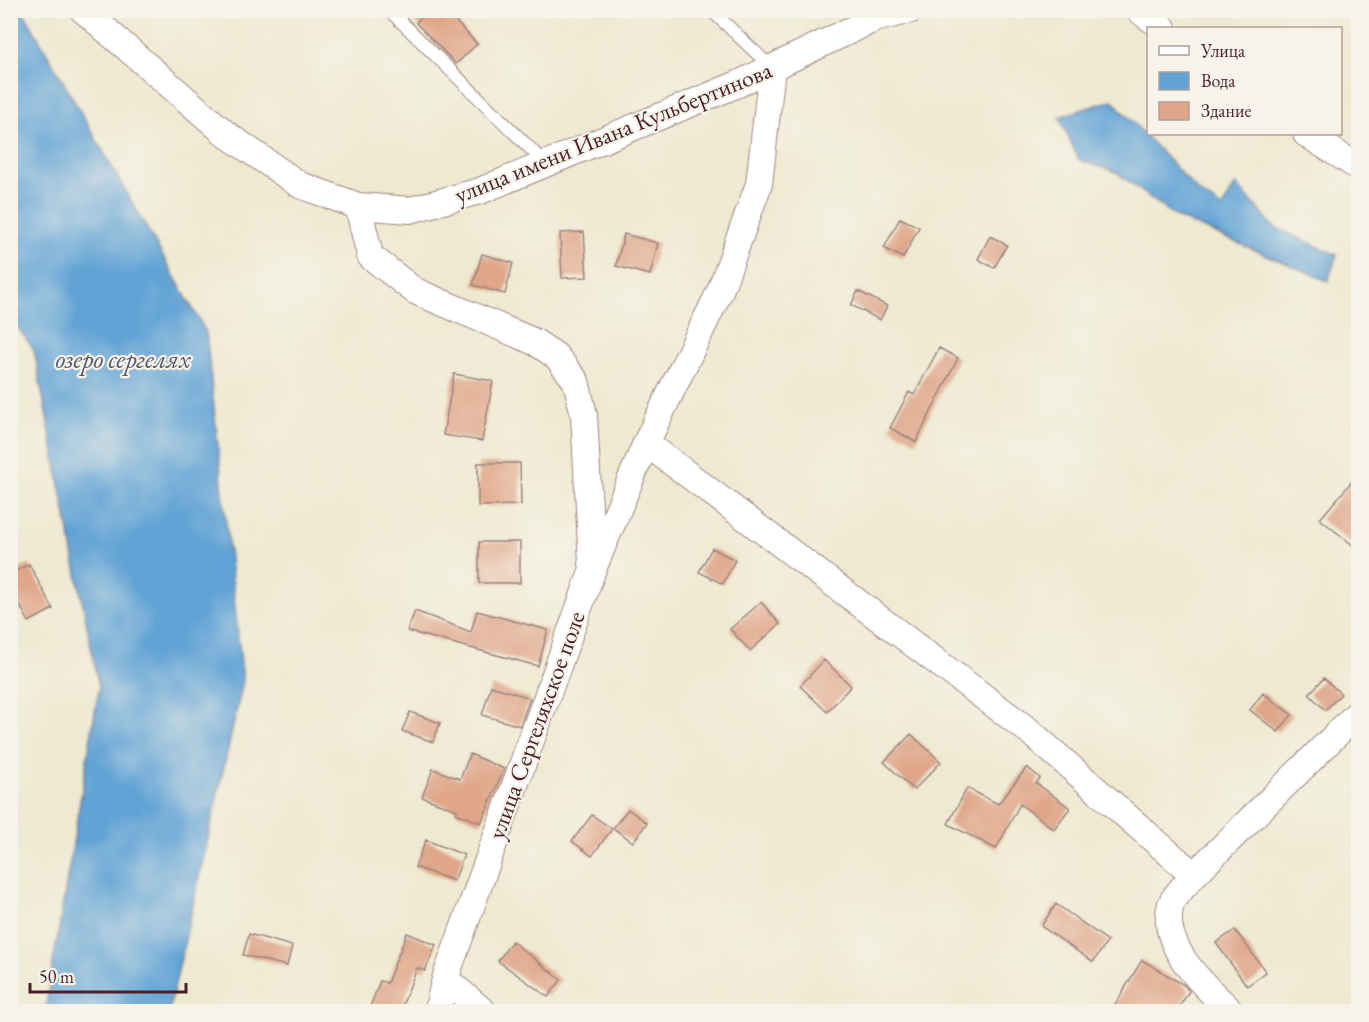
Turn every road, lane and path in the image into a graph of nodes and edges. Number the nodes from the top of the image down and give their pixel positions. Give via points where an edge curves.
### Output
1 (83, 10) edge
2 (389, 10) edge
3 (711, 10) edge
4 (911, 10) edge
5 (1139, 10) edge
6 (1162, 27) edge
7 (772, 68) junction
8 (1308, 135) edge
9 (546, 164) junction
10 (1359, 167) edge
11 (358, 206) junction
12 (646, 443) junction
13 (592, 569) junction
14 (1359, 712) edge
15 (1194, 875) junction
16 (445, 979) junction
17 (437, 1011) edge
18 (484, 1011) edge
19 (1232, 1011) edge

1 - 11 street, улица имени Ивана Кульбертинова via 226,134 300,185
2 - 9 lane
3 - 7 lane
4 - 7 street, улица имени Ивана Кульбертинова via 874,19
5 - 6 street
7 - 9 street, улица имени Ивана Кульбертинова
7 - 12 street, улица Сергеляхское поле via 759,184 720,291
8 - 10 street
9 - 11 street, улица имени Ивана Кульбертинова via 480,191 410,210
11 - 13 street via 370,255 415,291 535,342 556,356 576,381 584,415
12 - 13 street, улица Сергеляхское поле
12 - 15 street via 1029,731
13 - 16 street, улица Сергеляхское поле
14 - 15 street
15 - 19 street via 1172,902 1168,920 1171,939 1204,986
16 - 17 street, улица Сергеляхское поле
16 - 18 street

